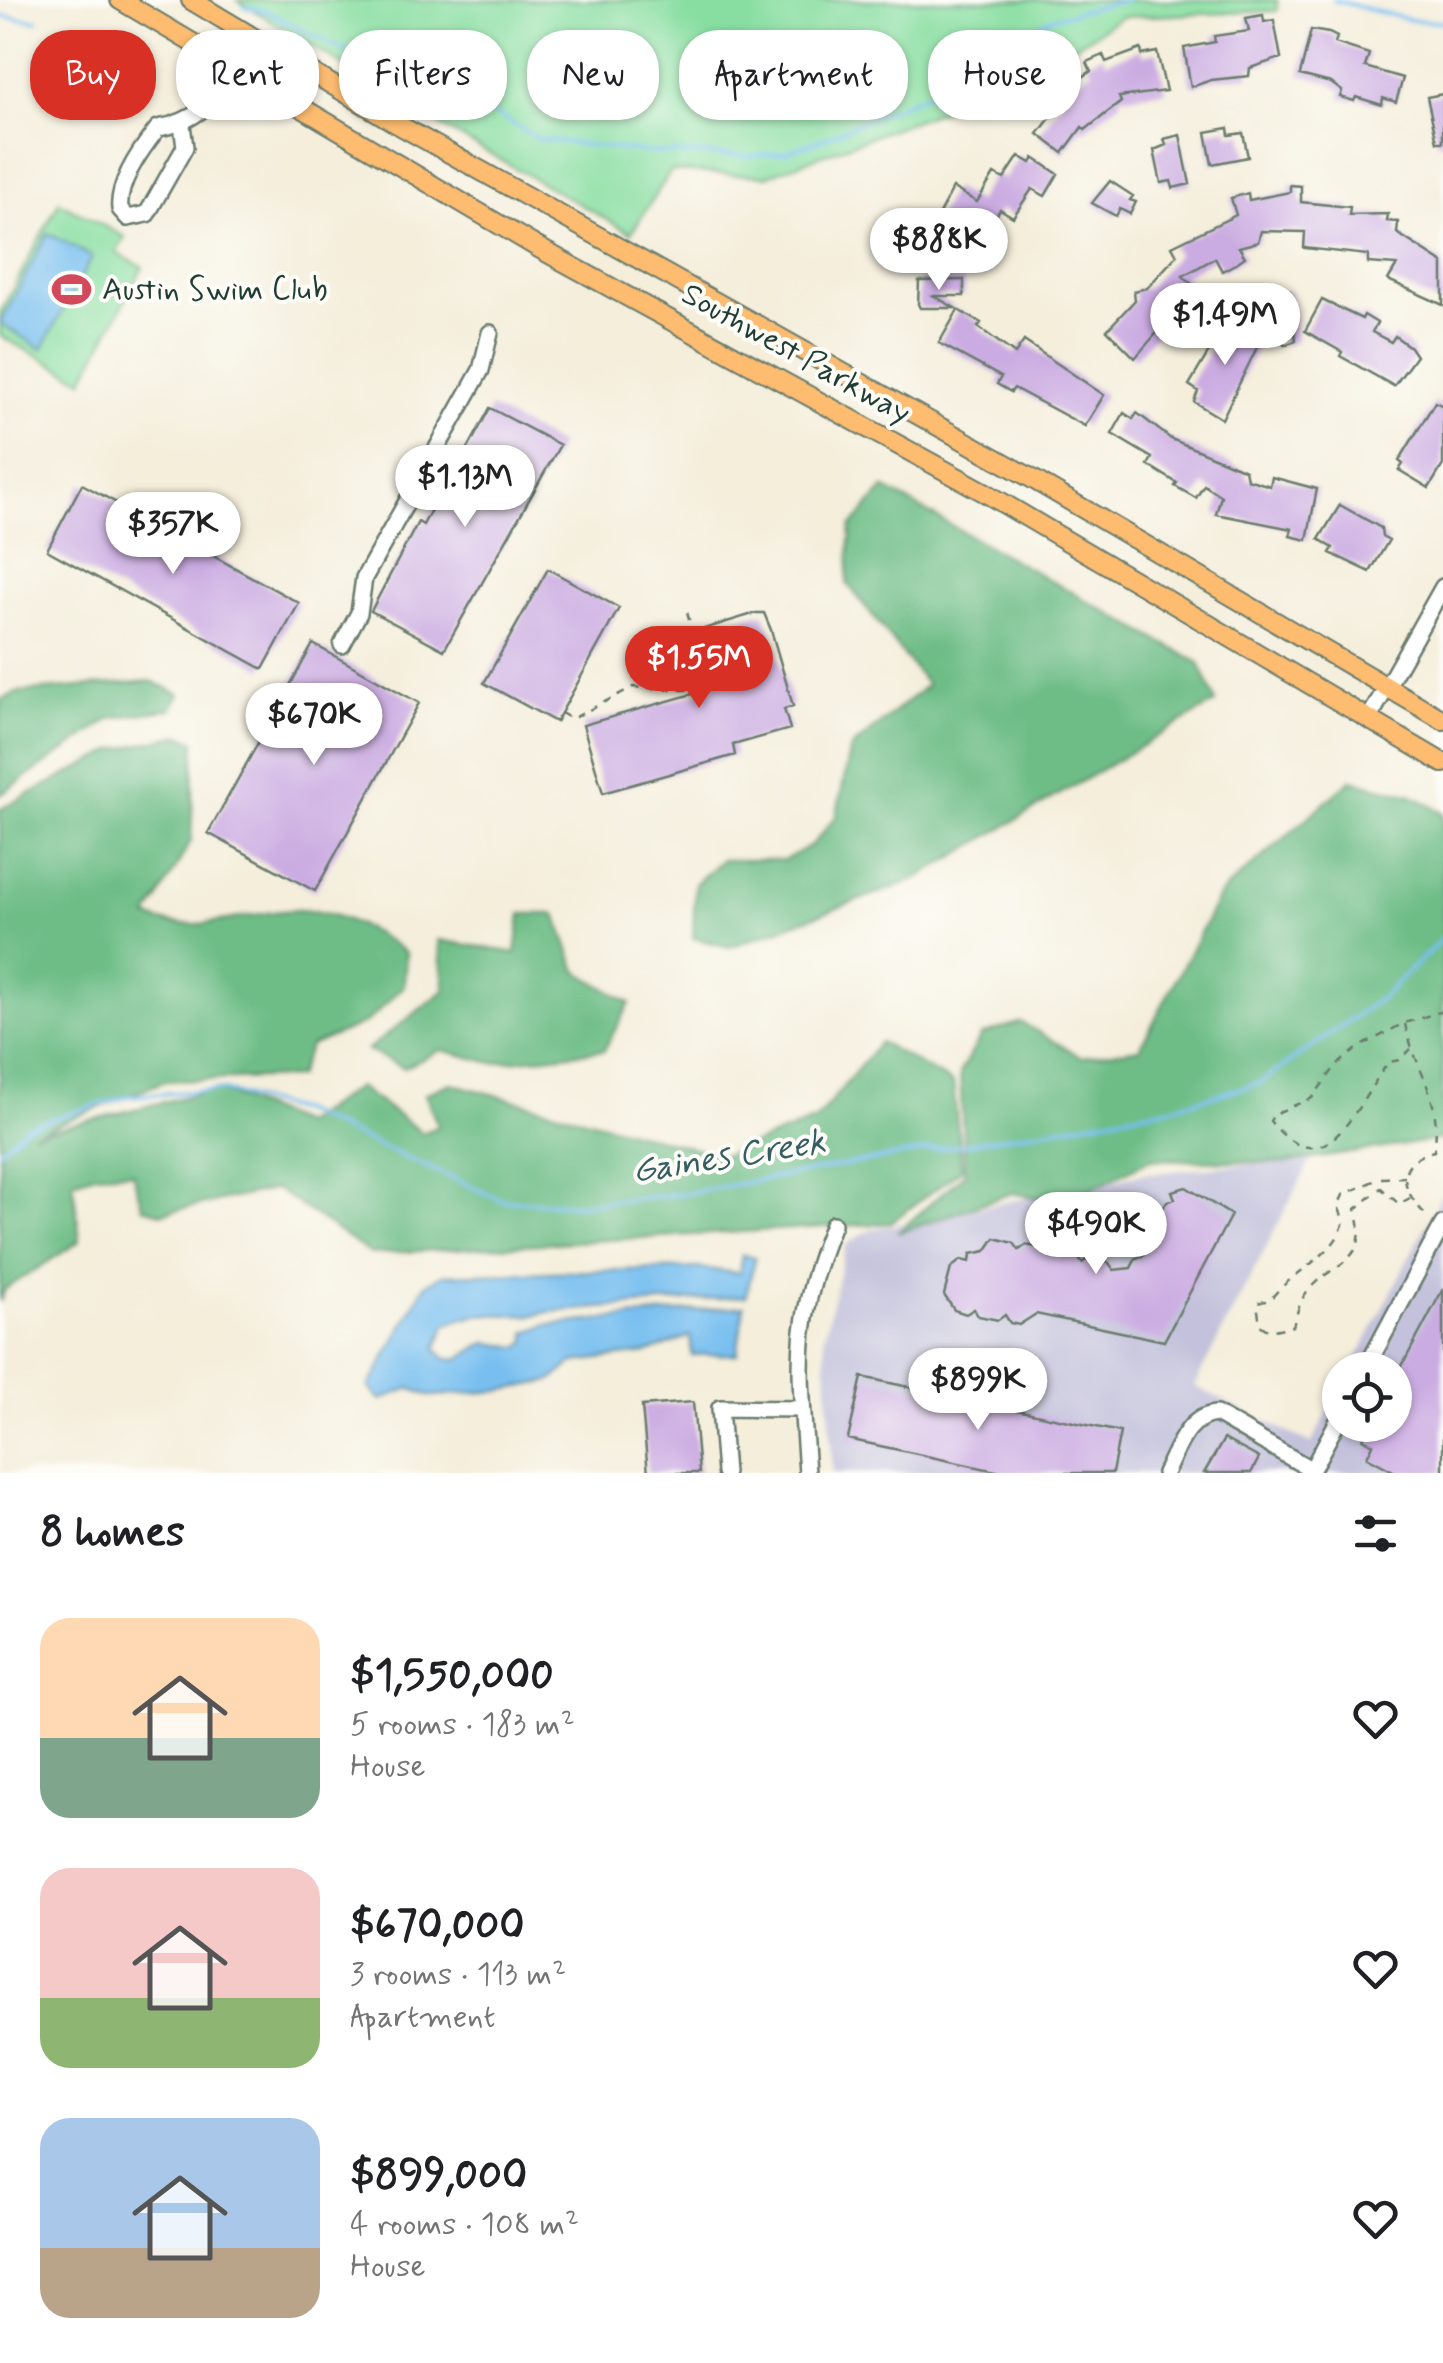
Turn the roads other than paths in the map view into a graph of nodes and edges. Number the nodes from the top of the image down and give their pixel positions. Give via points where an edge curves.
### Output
1 (120, 0) edge
2 (190, 0) edge
3 (176, 34) edge
4 (319, 119) edge
5 (189, 120) edge
6 (182, 125) junction
7 (490, 333) dead end
8 (1443, 586) edge
9 (342, 644) dead end
10 (1387, 688) junction
11 (1368, 720) junction
12 (1443, 720) edge
13 (1443, 763) edge
14 (834, 1224) dead end
15 (1443, 1224) edge
16 (1375, 1352) edge
17 (801, 1409) junction
18 (1327, 1442) edge
19 (1311, 1471) edge
20 (725, 1473) edge
21 (807, 1473) edge
22 (1165, 1473) edge

1 - 3 main road, Southwest Parkway
2 - 10 main road, Southwest Parkway via 399,125 1081,506
4 - 11 main road, Southwest Parkway via 537,247 986,493
5 - 6 street
6 - 6 street via 158,128 146,144 121,190 120,209 128,218 147,214 184,146
7 - 9 street via 481,370 364,578 360,613
8 - 10 street
10 - 11 street
10 - 12 main road, Southwest Parkway
11 - 13 main road, Southwest Parkway
14 - 17 street via 801,1322
15 - 16 street
17 - 20 street via 720,1408
17 - 21 street
18 - 19 street
19 - 22 street via 1216,1414 1190,1426

